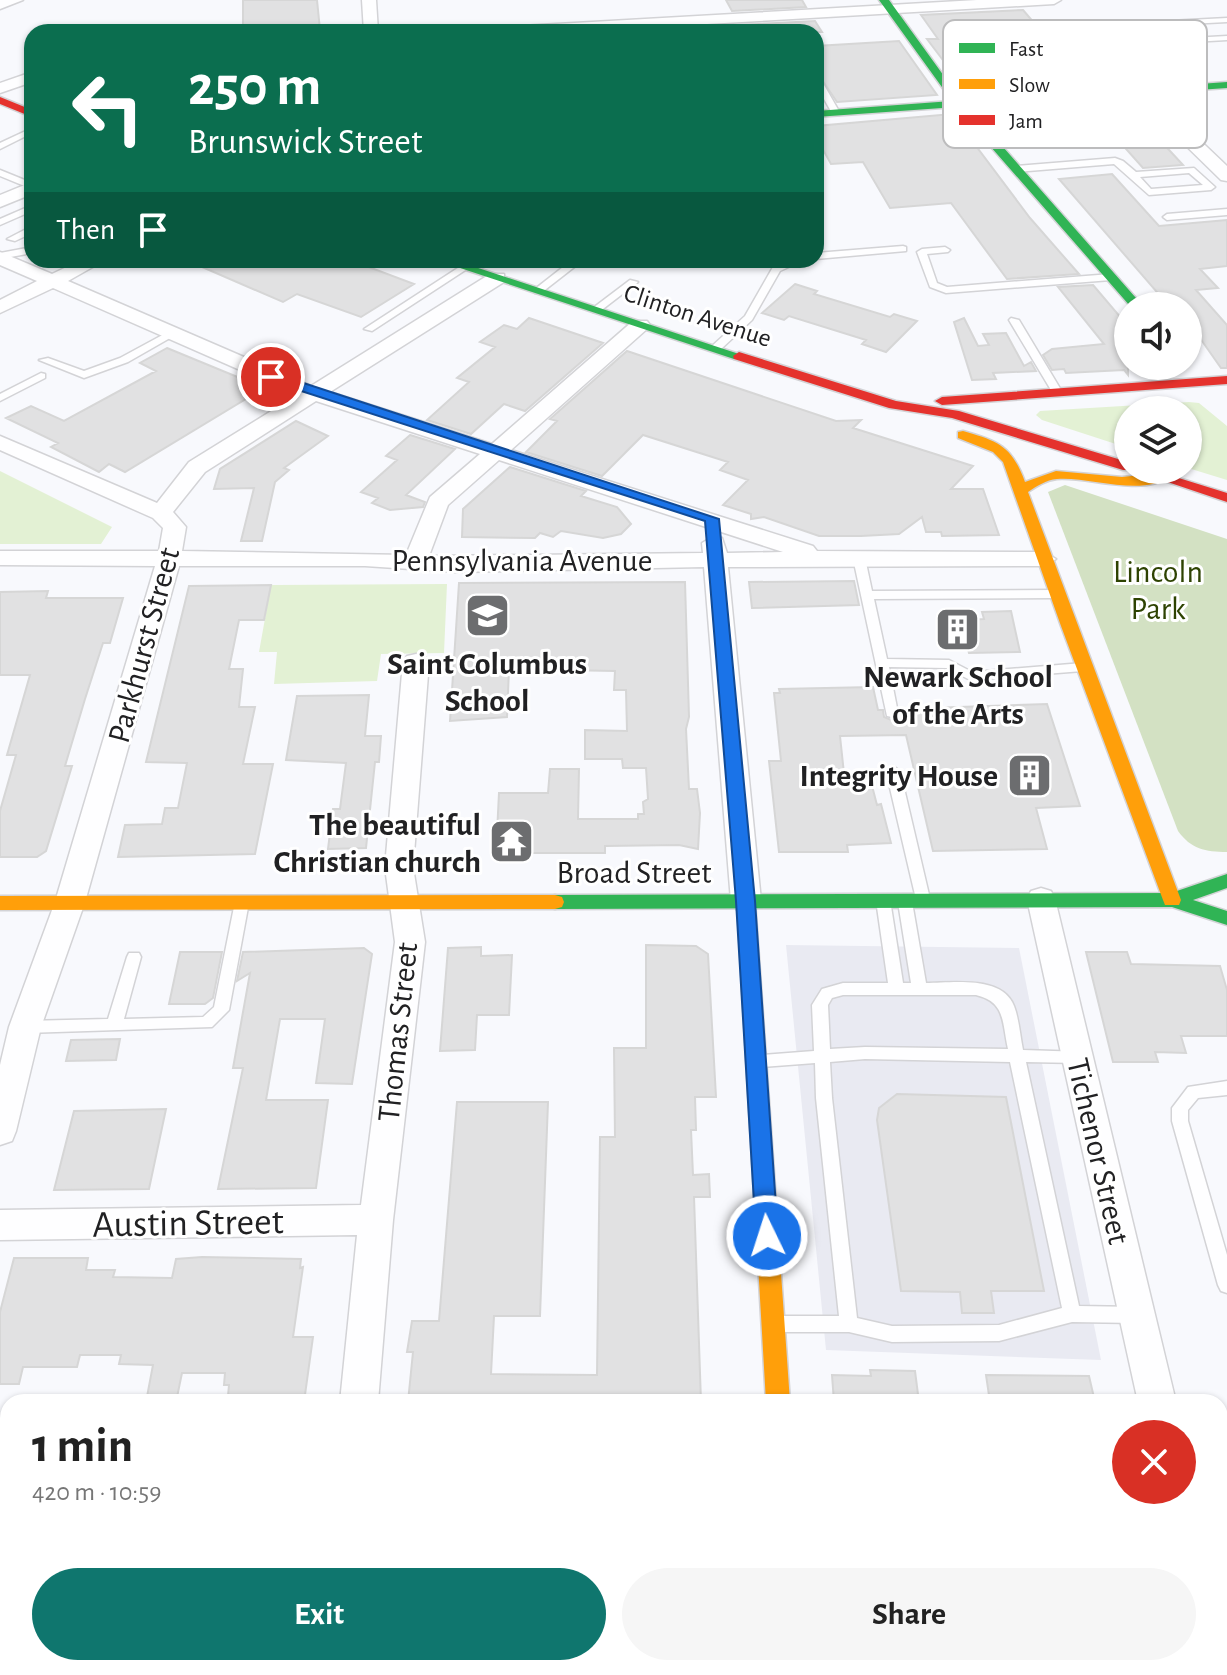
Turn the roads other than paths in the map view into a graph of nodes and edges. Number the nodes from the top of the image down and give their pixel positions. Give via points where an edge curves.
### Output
1 (16, 0) edge
2 (369, 0) edge
3 (1054, 0) edge
4 (0, 5) edge
5 (888, 5) edge
6 (1227, 20) edge
7 (1207, 21) edge
8 (370, 24) edge
9 (606, 24) edge
10 (1227, 38) edge
11 (1207, 39) edge
12 (24, 80) edge
13 (943, 81) edge
14 (1227, 85) edge
15 (1207, 86) edge
16 (0, 88) edge
17 (824, 92) edge
18 (0, 100) edge
19 (943, 106) edge
20 (24, 110) edge
21 (836, 113) junction
22 (824, 114) edge
23 (24, 134) edge
24 (0, 146) edge
25 (998, 148) edge
26 (1198, 148) edge
27 (1016, 169) junction
28 (1195, 171) junction
29 (1223, 172) edge
30 (0, 173) edge
31 (1133, 175) junction
32 (1227, 186) edge
33 (1211, 187) junction
34 (24, 198) edge
35 (24, 202) edge
36 (1227, 212) edge
37 (1167, 217) dead end
38 (0, 222) edge
39 (24, 233) edge
40 (12, 239) dead end
41 (903, 249) dead end
42 (945, 250) dead end
43 (24, 252) edge
44 (824, 255) edge
45 (0, 257) edge
46 (79, 268) edge
47 (462, 268) edge
48 (467, 268) edge
49 (574, 268) edge
50 (779, 268) edge
51 (1111, 277) junction
52 (497, 278) junction
53 (51, 281) junction
54 (633, 282) dead end
55 (538, 291) junction
56 (1124, 292) edge
57 (0, 307) edge
58 (596, 310) junction
59 (1014, 320) dead end
60 (640, 325) junction
61 (172, 334) junction
62 (399, 340) junction
63 (716, 348) junction
64 (44, 360) dead end
65 (41, 376) dead end
66 (1202, 378) edge
67 (1227, 380) edge
68 (1206, 382) junction
69 (1056, 390) junction
70 (315, 393) junction
71 (0, 398) edge
72 (1227, 400) edge
73 (894, 405) junction
74 (0, 442) edge
75 (496, 449) junction
76 (1114, 463) edge
77 (1114, 481) edge
78 (1183, 484) edge
79 (1020, 491) junction
80 (1227, 498) edge
81 (161, 513) junction
82 (712, 519) junction
83 (170, 556) junction
84 (0, 558) edge
85 (824, 558) junction
86 (859, 558) junction
87 (1044, 559) junction
88 (417, 560) junction
89 (716, 560) junction
90 (1054, 594) junction
91 (867, 595) junction
92 (416, 662) dead end
93 (881, 663) junction
94 (1084, 667) junction
95 (892, 713) dead end
96 (893, 771) dead end
97 (1227, 881) edge
98 (1041, 899) junction
99 (883, 900) junction
100 (914, 900) junction
101 (1172, 900) junction
102 (242, 901) junction
103 (404, 901) junction
104 (746, 901) junction
105 (70, 902) junction
106 (0, 903) edge
107 (1227, 918) edge
108 (134, 957) dead end
109 (896, 988) junction
110 (919, 988) junction
111 (114, 1025) junction
112 (25, 1027) junction
113 (1017, 1057) junction
114 (1078, 1057) junction
115 (822, 1058) junction
116 (755, 1061) junction
117 (1227, 1088) edge
118 (0, 1131) edge
119 (376, 1220) junction
120 (0, 1225) edge
121 (1227, 1285) edge
122 (1072, 1314) junction
123 (1137, 1315) junction
124 (773, 1324) junction
125 (849, 1324) junction
126 (360, 1394) edge
127 (777, 1394) edge
128 (1155, 1394) edge

1 - 4 street
2 - 8 street
3 - 5 street
5 - 9 street
5 - 13 main road
6 - 7 lane
10 - 11 lane
12 - 16 street
14 - 15 main road
17 - 21 lane
18 - 20 main road
19 - 21 main road
21 - 22 main road
23 - 24 lane
25 - 27 main road
26 - 29 street
27 - 31 lane via 1115,161
27 - 51 main road
28 - 29 lane
28 - 31 lane
28 - 33 lane
30 - 34 lane
31 - 33 lane via 1155,193
32 - 33 lane
35 - 38 lane
36 - 37 lane
39 - 40 lane
41 - 44 lane
42 - 51 lane via 922,252 933,285 946,290
43 - 45 lane
45 - 53 street
46 - 53 street
47 - 62 lane via 369,329
48 - 52 main road, Clinton Avenue
49 - 55 lane
50 - 63 lane via 749,318
51 - 56 main road
52 - 55 main road, Clinton Avenue
52 - 62 street, Parkhurst Street
53 - 57 street
53 - 61 street
54 - 58 lane
55 - 58 main road, Clinton Avenue
58 - 60 main road, Clinton Avenue
59 - 69 lane
60 - 63 main road, Clinton Avenue
60 - 75 street
61 - 64 lane via 84,375
61 - 70 street
62 - 70 street, Parkhurst Street
63 - 73 main road, Clinton Avenue
65 - 71 lane
66 - 68 main road
67 - 68 main road
68 - 69 main road
68 - 72 main road
69 - 73 main road
70 - 75 street
70 - 81 street, Parkhurst Street via 197,467
73 - 76 main road via 954,414
73 - 79 main road via 998,449 1010,460
74 - 81 street
75 - 82 street
75 - 88 street via 438,502
77 - 79 main road via 1054,471
78 - 80 main road
79 - 87 main road
81 - 83 street, Parkhurst Street via 175,527
82 - 85 street
82 - 89 street
83 - 84 street, Pennsylvania Avenue
83 - 88 street, Pennsylvania Avenue
83 - 105 street, Parkhurst Street
85 - 86 street, Pennsylvania Avenue
85 - 89 street, Pennsylvania Avenue
86 - 87 street, Pennsylvania Avenue
86 - 91 lane
87 - 90 main road
88 - 89 street, Pennsylvania Avenue via 455,565
89 - 104 street
90 - 91 lane
90 - 94 main road
91 - 93 lane
92 - 103 street, Thomas Street via 399,867
93 - 94 lane via 949,664 970,676
93 - 95 lane
94 - 101 main road
96 - 100 lane
97 - 101 main road, Broad Street
98 - 100 main road, Broad Street
98 - 101 main road, Broad Street
98 - 114 street, Tichenor Street
99 - 100 main road, Broad Street
99 - 104 main road, Broad Street
99 - 109 lane
100 - 110 lane
101 - 107 main road, Broad Street
102 - 103 main road, Broad Street
102 - 105 main road, Broad Street
102 - 111 lane via 224,998 214,1018 198,1024
103 - 104 main road, Broad Street
103 - 119 street, Thomas Street via 410,942
104 - 116 main road
105 - 106 main road, Broad Street
105 - 112 street, Parkhurst Street
108 - 111 lane
109 - 110 lane
109 - 115 lane via 838,989 823,997
110 - 113 lane via 994,993 1006,1005
111 - 112 lane
112 - 118 street, Parkhurst Street
113 - 114 lane
113 - 115 lane via 865,1053
113 - 122 lane
114 - 123 street, Tichenor Street
115 - 116 lane
115 - 125 lane
116 - 124 main road
117 - 121 lane via 1194,1092 1180,1108
119 - 120 street, Austin Street
119 - 126 street, Thomas Street
122 - 123 lane
122 - 125 lane via 999,1333 892,1334
123 - 128 street, Tichenor Street
124 - 125 lane
124 - 127 main road

